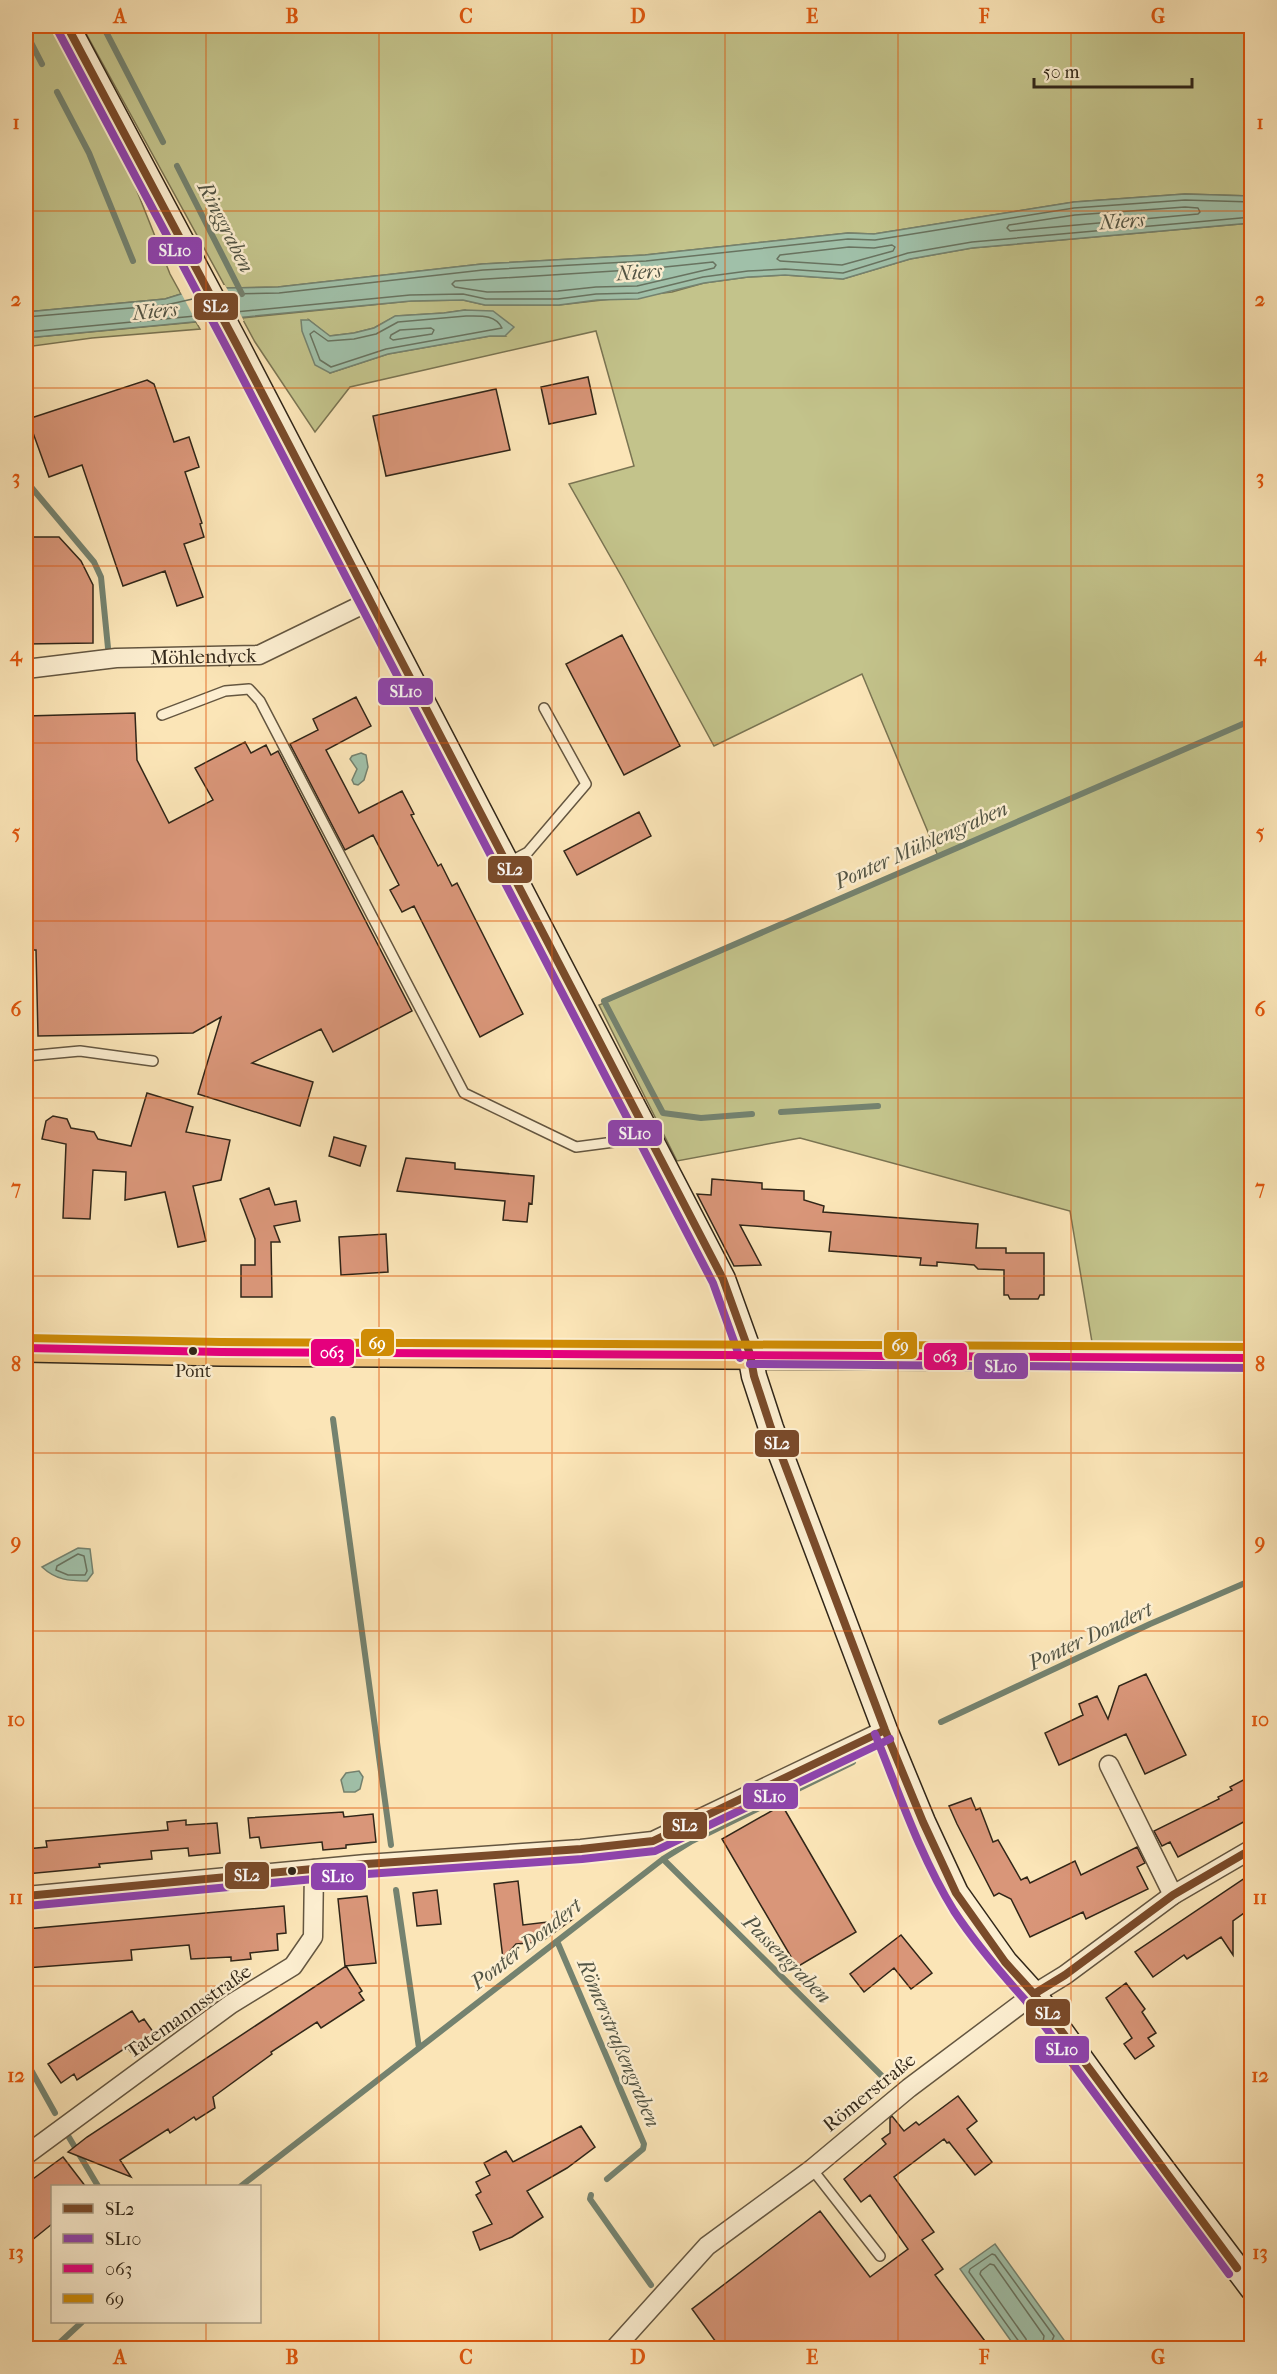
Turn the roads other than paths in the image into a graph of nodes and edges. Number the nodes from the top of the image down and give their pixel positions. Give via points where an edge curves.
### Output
1 (68, 26) edge
2 (370, 601) junction
3 (26, 669) edge
4 (544, 708) dead end
5 (162, 715) dead end
6 (507, 863) junction
7 (26, 1056) edge
8 (153, 1060) dead end
9 (645, 1127) junction
10 (26, 1348) edge
11 (750, 1354) junction
12 (1251, 1358) edge
13 (885, 1730) junction
14 (1109, 1765) dead end
15 (1251, 1849) edge
16 (314, 1869) junction
17 (1173, 1895) junction
18 (26, 1896) edge
19 (1034, 1994) junction
20 (26, 2155) edge
21 (812, 2169) junction
22 (880, 2256) dead end
23 (1244, 2267) edge
24 (1251, 2288) edge
25 (615, 2349) edge

1 - 2 street
2 - 3 street, Möhlendyck via 259,655 116,658
2 - 6 street
4 - 6 lane via 586,784 528,852
5 - 9 lane via 225,691 249,689 260,700 464,1093 576,1147 614,1142
6 - 9 street
7 - 8 lane via 80,1051
9 - 11 street via 723,1279
10 - 11 main road
11 - 12 main road
11 - 13 street via 771,1428
13 - 16 street via 653,1841
13 - 19 street via 956,1893 1005,1962
14 - 17 street
15 - 17 street, Römerstraße
16 - 18 street
16 - 20 street, Tatemannsstraße via 313,1937 293,1966 231,2004
17 - 19 street, Römerstraße
19 - 21 street, Römerstraße via 909,2088
19 - 23 street via 1114,2106
21 - 22 lane
21 - 25 street, Römerstraße via 707,2246
23 - 24 street

